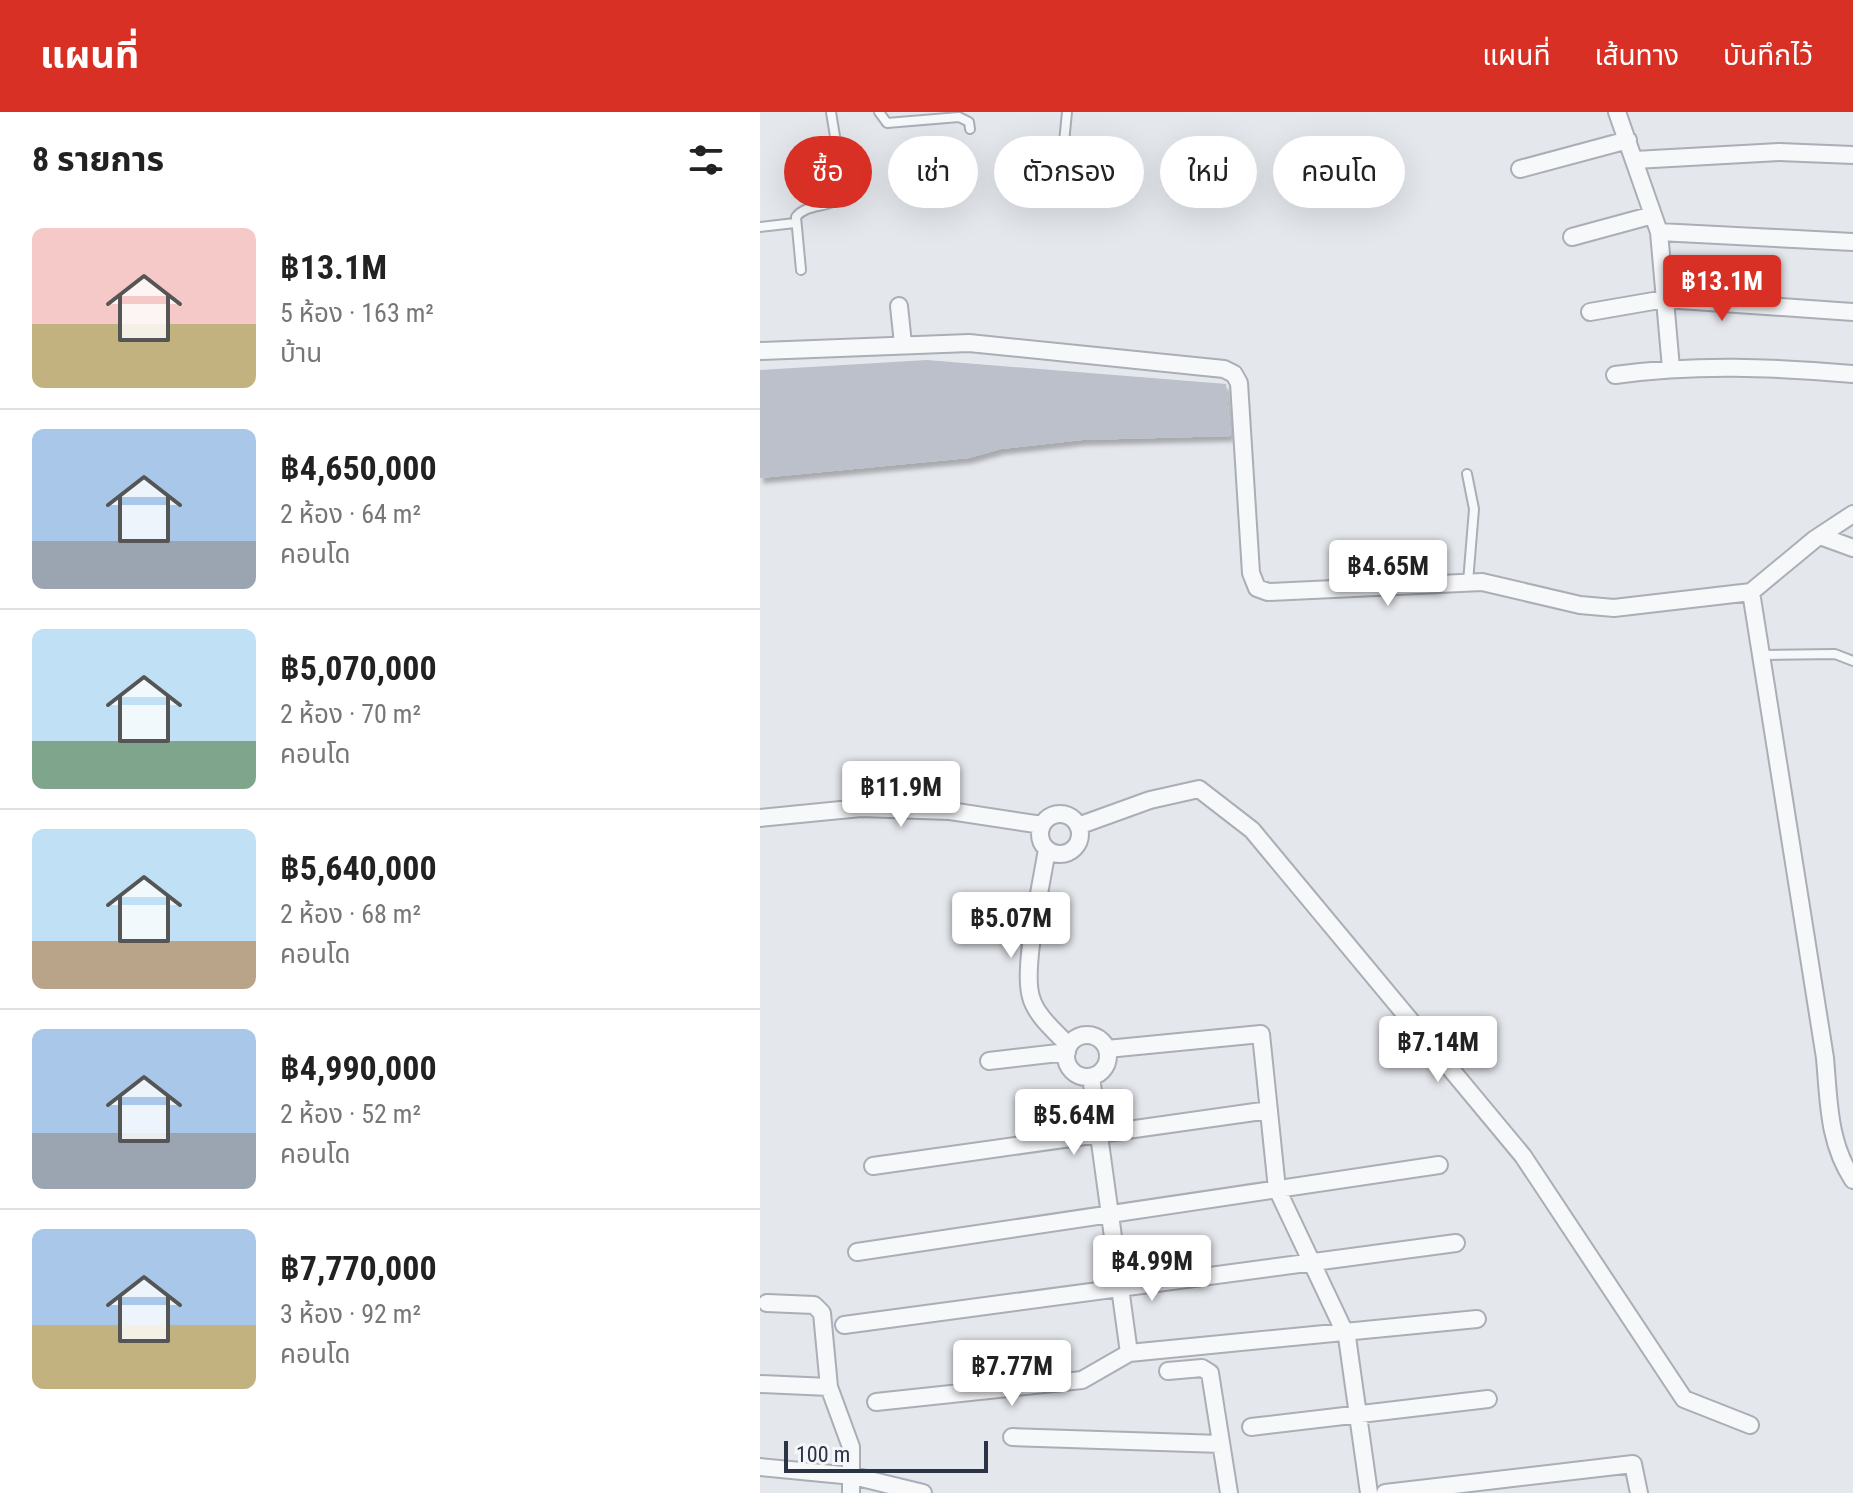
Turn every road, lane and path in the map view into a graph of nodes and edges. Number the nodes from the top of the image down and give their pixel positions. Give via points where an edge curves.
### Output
1 (831, 112) edge
2 (879, 112) edge
3 (1067, 112) edge
4 (1617, 112) edge
5 (970, 129) dead end
6 (1065, 136) edge
7 (1628, 140) junction
8 (1853, 155) edge
9 (1635, 160) junction
10 (1520, 169) dead end
11 (1653, 215) junction
12 (795, 223) junction
13 (760, 227) edge
14 (1659, 232) junction
15 (1572, 237) dead end
16 (1853, 242) edge
17 (801, 270) dead end
18 (1665, 299) junction
19 (899, 306) dead end
20 (1590, 312) dead end
21 (1853, 312) edge
22 (903, 344) junction
23 (760, 351) edge
24 (1671, 368) junction
25 (1853, 374) edge
26 (1615, 375) dead end
27 (1467, 474) dead end
28 (1853, 514) edge
29 (1820, 536) junction
30 (1853, 548) edge
31 (1468, 582) junction
32 (1751, 592) junction
33 (1761, 655) junction
34 (1853, 661) edge
35 (760, 818) edge
36 (1042, 825) junction
37 (1078, 826) junction
38 (1047, 849) junction
39 (1068, 1049) junction
40 (1107, 1049) junction
41 (989, 1061) dead end
42 (1091, 1077) junction
43 (1269, 1110) junction
44 (1099, 1134) junction
45 (1439, 1165) dead end
46 (873, 1166) dead end
47 (1853, 1180) edge
48 (1277, 1189) junction
49 (1110, 1214) junction
50 (1456, 1243) dead end
51 (857, 1252) dead end
52 (1311, 1262) junction
53 (1120, 1288) junction
54 (767, 1303) dead end
55 (1477, 1319) dead end
56 (844, 1325) dead end
57 (1345, 1333) junction
58 (1129, 1353) junction
59 (1168, 1371) dead end
60 (760, 1384) edge
61 (829, 1387) junction
62 (1488, 1399) dead end
63 (876, 1402) dead end
64 (1358, 1414) junction
65 (1750, 1425) dead end
66 (1251, 1427) dead end
67 (1012, 1437) dead end
68 (1221, 1444) junction
69 (760, 1467) edge
70 (852, 1484) edge
71 (923, 1493) edge
72 (1229, 1493) edge
73 (1369, 1493) edge
74 (1385, 1493) edge
75 (1639, 1493) edge

1 - 12 lane via 843,195 800,211
2 - 5 lane via 887,123 959,117
3 - 6 lane
4 - 7 street
7 - 9 street
7 - 10 street
8 - 9 street via 1779,152
9 - 11 street
11 - 14 street
11 - 15 street
12 - 13 lane
12 - 17 lane
14 - 16 street
14 - 18 street
18 - 20 street
18 - 21 street
18 - 24 street
19 - 22 street
22 - 23 street
22 - 31 street via 969,343 1224,369 1239,383 1251,573 1257,588 1354,590
24 - 25 street via 1736,365
24 - 26 street
27 - 31 lane via 1474,509
28 - 29 street
29 - 30 street
29 - 32 street
31 - 32 street via 1597,607
32 - 33 street
33 - 34 lane via 1835,654
33 - 47 street via 1825,1058 1831,1129 1835,1150
35 - 36 street via 861,808 950,811
36 - 37 street via 1050,816 1063,814
36 - 38 street via 1040,838
37 - 38 street via 1079,839 1072,850 1059,854
37 - 65 street via 1199,789 1252,830 1523,1156 1684,1399
38 - 39 street via 1029,975 1031,998
39 - 40 street via 1079,1037 1092,1036
39 - 41 street
39 - 42 street via 1071,1070
40 - 42 street via 1103,1070
40 - 43 street via 1261,1034
42 - 44 street
43 - 44 street
43 - 48 street
44 - 46 street
44 - 49 street
45 - 48 street
48 - 49 street
48 - 52 street
49 - 51 street
49 - 53 street
50 - 52 street
52 - 53 street
52 - 57 street
53 - 56 street
53 - 58 street
54 - 61 street via 819,1307
55 - 57 street
57 - 58 street
57 - 64 street
58 - 63 street via 1082,1380
59 - 68 street via 1202,1368 1210,1373
60 - 61 street
61 - 70 street via 846,1428
62 - 64 street
64 - 66 street
64 - 73 street
67 - 68 street
68 - 72 street
69 - 70 street
70 - 71 street
74 - 75 street via 1633,1464

